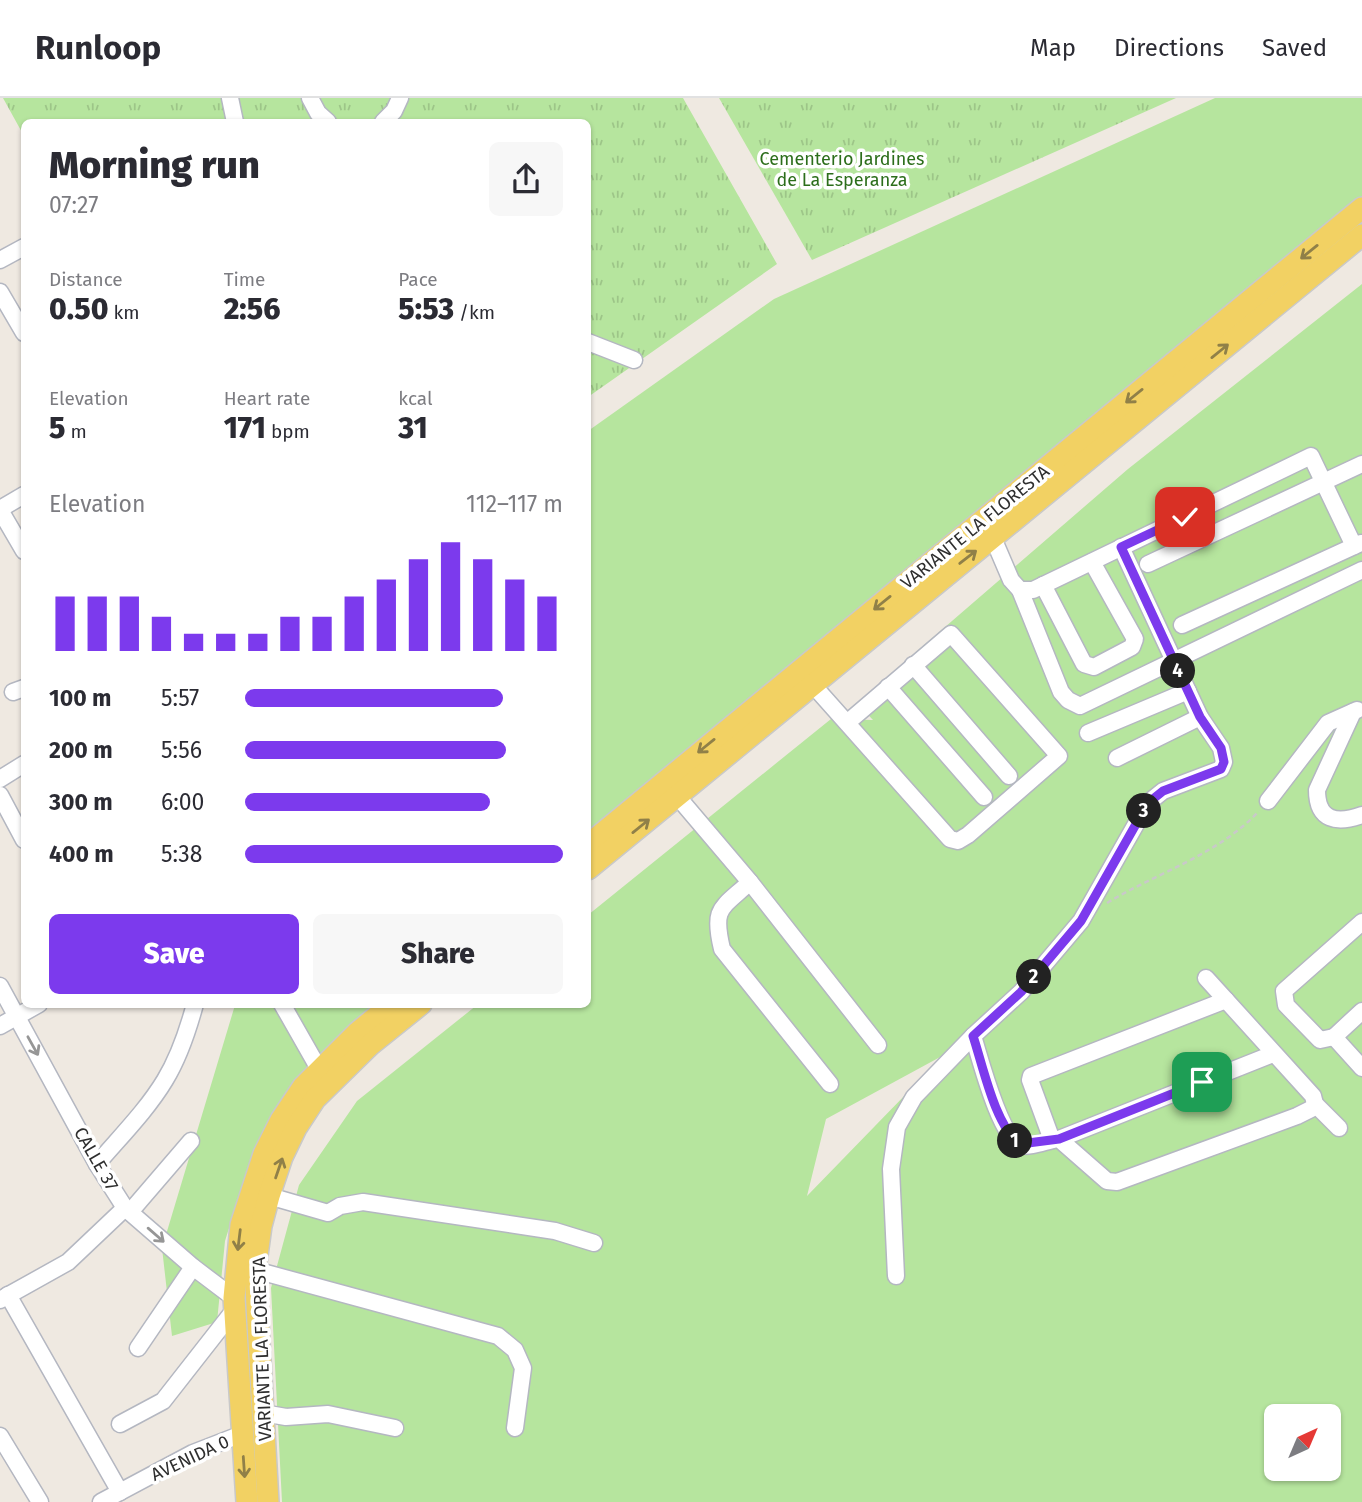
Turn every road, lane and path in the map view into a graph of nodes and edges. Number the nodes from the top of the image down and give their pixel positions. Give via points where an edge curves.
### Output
1 (230, 98) edge
2 (310, 98) edge
3 (400, 98) edge
4 (234, 119) edge
5 (324, 119) edge
6 (386, 119) edge
7 (1362, 208) edge
8 (1362, 235) edge
9 (21, 249) edge
10 (0, 260) edge
11 (0, 292) edge
12 (21, 328) edge
13 (591, 343) edge
14 (634, 360) dead end
15 (1362, 464) edge
16 (1323, 482) junction
17 (21, 497) edge
18 (0, 509) edge
19 (993, 538) junction
20 (1358, 544) edge
21 (21, 546) edge
22 (1121, 547) junction
23 (1092, 562) junction
24 (1148, 564) dead end
25 (1362, 570) edge
26 (1043, 585) junction
27 (1020, 590) junction
28 (1182, 625) dead end
29 (1174, 661) junction
30 (913, 665) junction
31 (801, 686) junction
32 (888, 687) junction
33 (1188, 691) junction
34 (1357, 710) edge
35 (1200, 717) junction
36 (848, 722) junction
37 (1088, 733) dead end
38 (1117, 758) dead end
39 (21, 766) edge
40 (1009, 776) dead end
41 (0, 779) edge
42 (0, 795) edge
43 (677, 796) junction
44 (984, 797) dead end
45 (1268, 801) joint
46 (1362, 816) edge
47 (21, 834) edge
48 (591, 843) edge
49 (591, 867) edge
50 (750, 882) junction
51 (1081, 921) junction
52 (1362, 922) edge
53 (1206, 978) dead end
54 (0, 986) edge
55 (1226, 1000) junction
56 (32, 1008) edge
57 (194, 1008) edge
58 (284, 1008) edge
59 (389, 1008) edge
60 (414, 1008) edge
61 (1362, 1011) edge
62 (16, 1017) junction
63 (0, 1026) edge
64 (973, 1036) junction
65 (1334, 1037) junction
66 (364, 1039) junction
67 (878, 1045) dead end
68 (1273, 1054) junction
69 (1362, 1068) edge
70 (319, 1069) junction
71 (830, 1084) dead end
72 (1315, 1104) junction
73 (1339, 1128) dead end
74 (1055, 1139) junction
75 (191, 1141) dead end
76 (97, 1164) junction
77 (269, 1196) junction
78 (128, 1210) junction
79 (594, 1243) dead end
80 (193, 1266) junction
81 (255, 1270) junction
82 (896, 1276) dead end
83 (4, 1298) edge
84 (234, 1304) junction
85 (138, 1348) dead end
86 (263, 1413) junction
87 (120, 1424) dead end
88 (395, 1428) dead end
89 (515, 1428) dead end
90 (242, 1434) junction
91 (0, 1436) edge
92 (120, 1492) junction
93 (40, 1502) edge
94 (101, 1502) edge
95 (247, 1502) edge
96 (268, 1502) edge

1 - 4 street
2 - 5 street
3 - 6 street
7 -> 31 main road, VARIANTE LA FLORESTA
19 -> 8 main road, VARIANTE LA FLORESTA
9 - 10 street
11 - 12 street
13 - 14 street
15 - 16 street
16 - 20 street
16 - 22 street via 1311,456
16 - 24 street
17 - 18 street
18 - 21 street
19 - 27 street
31 -> 19 main road, VARIANTE LA FLORESTA
20 - 28 street
22 - 23 street
22 - 29 street
23 - 26 street
23 - 26 street via 1135,639 1132,647 1094,667 1084,664
25 - 29 street
26 - 27 street
27 - 29 street via 1061,692 1075,705 1085,705
29 - 33 street
30 - 32 street
30 - 36 street via 948,634 954,636 1059,756 958,841 950,839
30 - 40 street
31 - 36 street
31 - 43 main road, VARIANTE LA FLORESTA
31 -> 48 main road, VARIANTE LA FLORESTA
32 - 36 street
32 - 44 street
33 - 35 street
33 - 37 street
34 - 45 street via 1328,723
34 - 46 street via 1317,790 1317,800 1329,818 1340,821
35 - 38 street
35 - 51 street via 1221,748 1221,769 1163,791 1148,803
39 - 41 street
42 - 47 street
49 -> 43 main road, VARIANTE LA FLORESTA
43 - 50 street
45 - 51 path via 1218,844
50 - 67 street
50 - 71 street via 720,909 717,926 722,948
51 - 64 street via 1021,992
52 - 65 street via 1283,991 1286,1005 1320,1040
53 - 55 street
54 - 62 street, CALLE 37
55 - 68 street
55 - 74 street via 1031,1076
56 - 62 street
57 - 76 street via 166,1079
58 - 70 street
59 - 66 main road, VARIANTE LA FLORESTA
60 - 66 main road, VARIANTE LA FLORESTA
61 - 65 street
62 - 63 street
62 -> 76 street, CALLE 37
64 - 74 street via 1004,1127 1020,1144
64 - 82 street via 914,1097 897,1127 891,1169
65 - 69 street
66 - 70 main road, VARIANTE LA FLORESTA
77 -> 66 main road, VARIANTE LA FLORESTA via 296,1128
68 - 72 street via 1313,1096
68 - 74 street
70 -> 84 main road, VARIANTE LA FLORESTA via 281,1120 264,1154 241,1225
72 - 73 street
72 - 74 street via 1297,1116 1117,1182 1107,1181
75 - 78 street
76 - 78 street, CALLE 37
77 - 79 street via 328,1213 363,1202 555,1231
77 - 81 main road, VARIANTE LA FLORESTA
78 -> 80 street, CALLE 37
78 - 83 street via 68,1262
80 - 84 street, CALLE 37
80 - 85 street
81 - 86 main road, VARIANTE LA FLORESTA
81 - 89 street via 498,1336 515,1350 523,1368
83 - 92 street
84 - 87 street via 163,1401
84 - 90 main road, VARIANTE LA FLORESTA
86 - 88 street via 286,1417 328,1414
86 - 96 main road, VARIANTE LA FLORESTA
90 - 92 street, AVENIDA 0 via 193,1453
90 -> 95 main road, VARIANTE LA FLORESTA
91 - 93 street
92 - 94 street, AVENIDA 0

